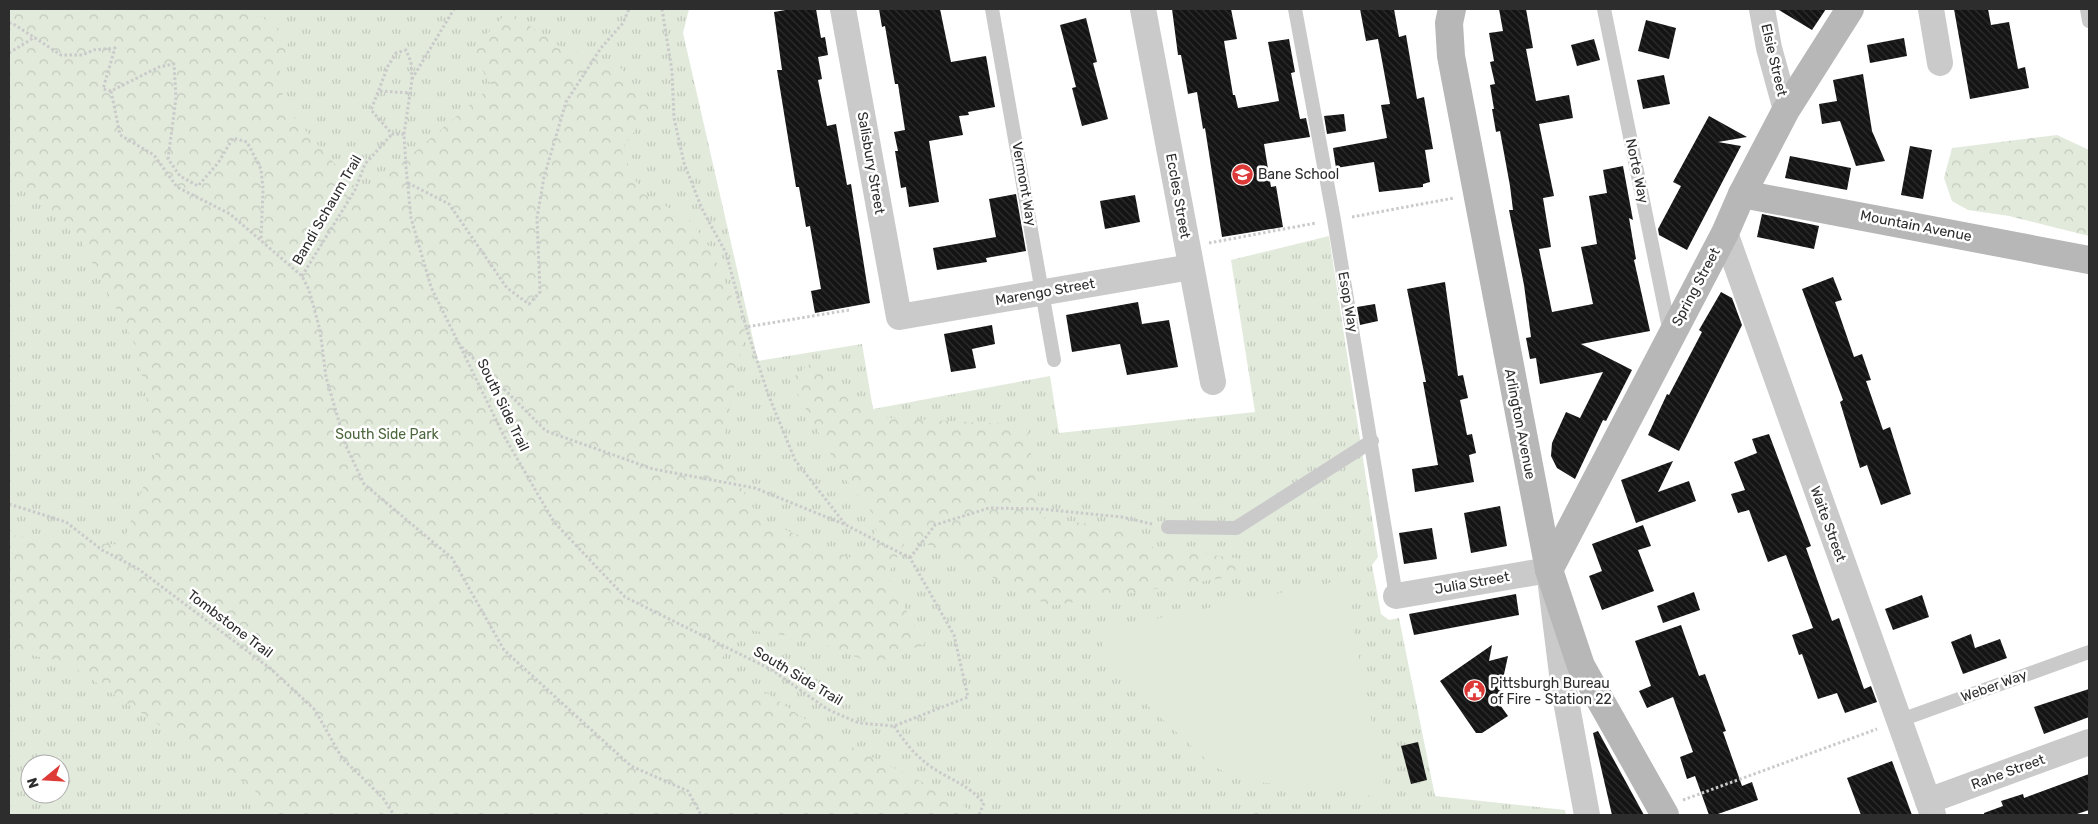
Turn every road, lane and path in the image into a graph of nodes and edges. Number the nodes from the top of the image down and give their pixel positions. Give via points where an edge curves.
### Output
1 (454, 9) edge
2 (629, 9) edge
3 (662, 9) edge
4 (843, 9) edge
5 (992, 9) edge
6 (1143, 9) edge
7 (1295, 9) edge
8 (1452, 9) edge
9 (1604, 9) edge
10 (1762, 9) edge
11 (1850, 9) edge
12 (1931, 9) edge
13 (2087, 9) edge
14 (2089, 21) edge
15 (9, 23) edge
16 (35, 37) junction
17 (9, 53) edge
18 (1940, 63) dead end
19 (412, 80) junction
20 (111, 91) junction
21 (380, 91) junction
22 (410, 93) junction
23 (1786, 110) junction
24 (392, 134) junction
25 (404, 134) junction
26 (407, 182) junction
27 (1742, 194) junction
28 (1725, 233) junction
29 (261, 242) junction
30 (2089, 260) edge
31 (1191, 267) junction
32 (302, 276) junction
33 (1043, 293) junction
34 (849, 310) dead end
35 (899, 317) joint
36 (746, 327) junction
37 (1671, 334) junction
38 (462, 348) junction
39 (1054, 360) dead end
40 (1213, 382) dead end
41 (1372, 441) junction
42 (9, 504) edge
43 (846, 525) junction
44 (1168, 527) joint
45 (910, 558) junction
46 (1549, 570) junction
47 (1396, 596) joint
48 (2089, 652) edge
49 (1898, 721) junction
50 (894, 726) junction
51 (2089, 742) edge
52 (1930, 808) edge
53 (1663, 811) edge
54 (394, 815) edge
55 (701, 815) edge
56 (979, 815) edge
57 (1587, 815) edge

1 - 19 path
2 - 26 path via 623,23 601,48 566,102 544,177 537,218 540,292 529,304 507,288 449,204
3 - 36 path via 672,71 674,118 684,163 702,209 726,253
4 - 35 street, Salisbury Street
5 - 33 lane, Vermont Way
6 - 31 street, Eccles Street
7 - 41 lane, Esop Way
8 - 46 street, Arlington Avenue via 1449,23 1451,56
9 - 37 lane, Norte Way
10 - 23 street, Elsie Street
11 - 23 street, Spring Street
12 - 18 street
13 - 14 lane
15 - 16 path
16 - 17 path
16 - 20 path via 61,55 82,55 114,48 103,89
19 - 21 path, South Side Trail via 412,62 406,50 396,53
19 - 22 path, South Side Trail
20 - 29 path via 120,134 154,155 178,187 230,214
20 - 29 path via 159,67 174,64 176,98 168,159 180,176 198,186 218,163 233,138 248,142 260,169 263,189
21 - 22 path
21 - 24 path, South Side Trail via 371,110
22 - 25 path, South Side Trail
23 - 27 street, Spring Street
24 - 25 path
24 - 32 path, Bandi Schaum Trail via 366,164 355,190
25 - 26 path, South Side Trail
26 - 38 path, South Side Trail via 411,218 431,287
27 - 28 street, Spring Street
27 - 30 street, Mountain Avenue
28 - 37 street, Spring Street
28 - 49 street, Waite Street
29 - 32 path
31 - 33 street, Marengo Street
31 - 40 street, Eccles Street
32 - 55 path via 320,330 326,377 346,446 364,484 452,558 504,650 631,766 688,791
33 - 35 street, Marengo Street
33 - 39 lane, Vermont Way
34 - 36 path
36 - 43 path via 768,394 795,460
37 - 46 street, Spring Street
38 - 43 path, South Side Trail via 546,431 653,469 754,488
38 - 50 path, South Side Trail via 504,436 554,522 625,597 772,670 827,709 859,723
41 - 44 lane via 1236,528
41 - 47 lane, Esop Way
42 - 54 path, Tombstone Trail via 66,522 102,550 136,568 271,669 315,710 342,758 383,798
43 - 45 path, South Side Trail
44 - 45 path via 1122,517 1041,509 989,508 935,525
45 - 50 path, South Side Trail via 954,635 968,696
46 - 47 street, Julia Street
46 - 53 street, Arlington Avenue via 1581,666
46 - 57 street via 1564,690
48 - 49 lane, Weber Way
49 - 52 street, Waite Street
49 - 53 path
50 - 56 path via 911,750 936,770 969,787 984,803
51 - 52 street, Rahe Street

